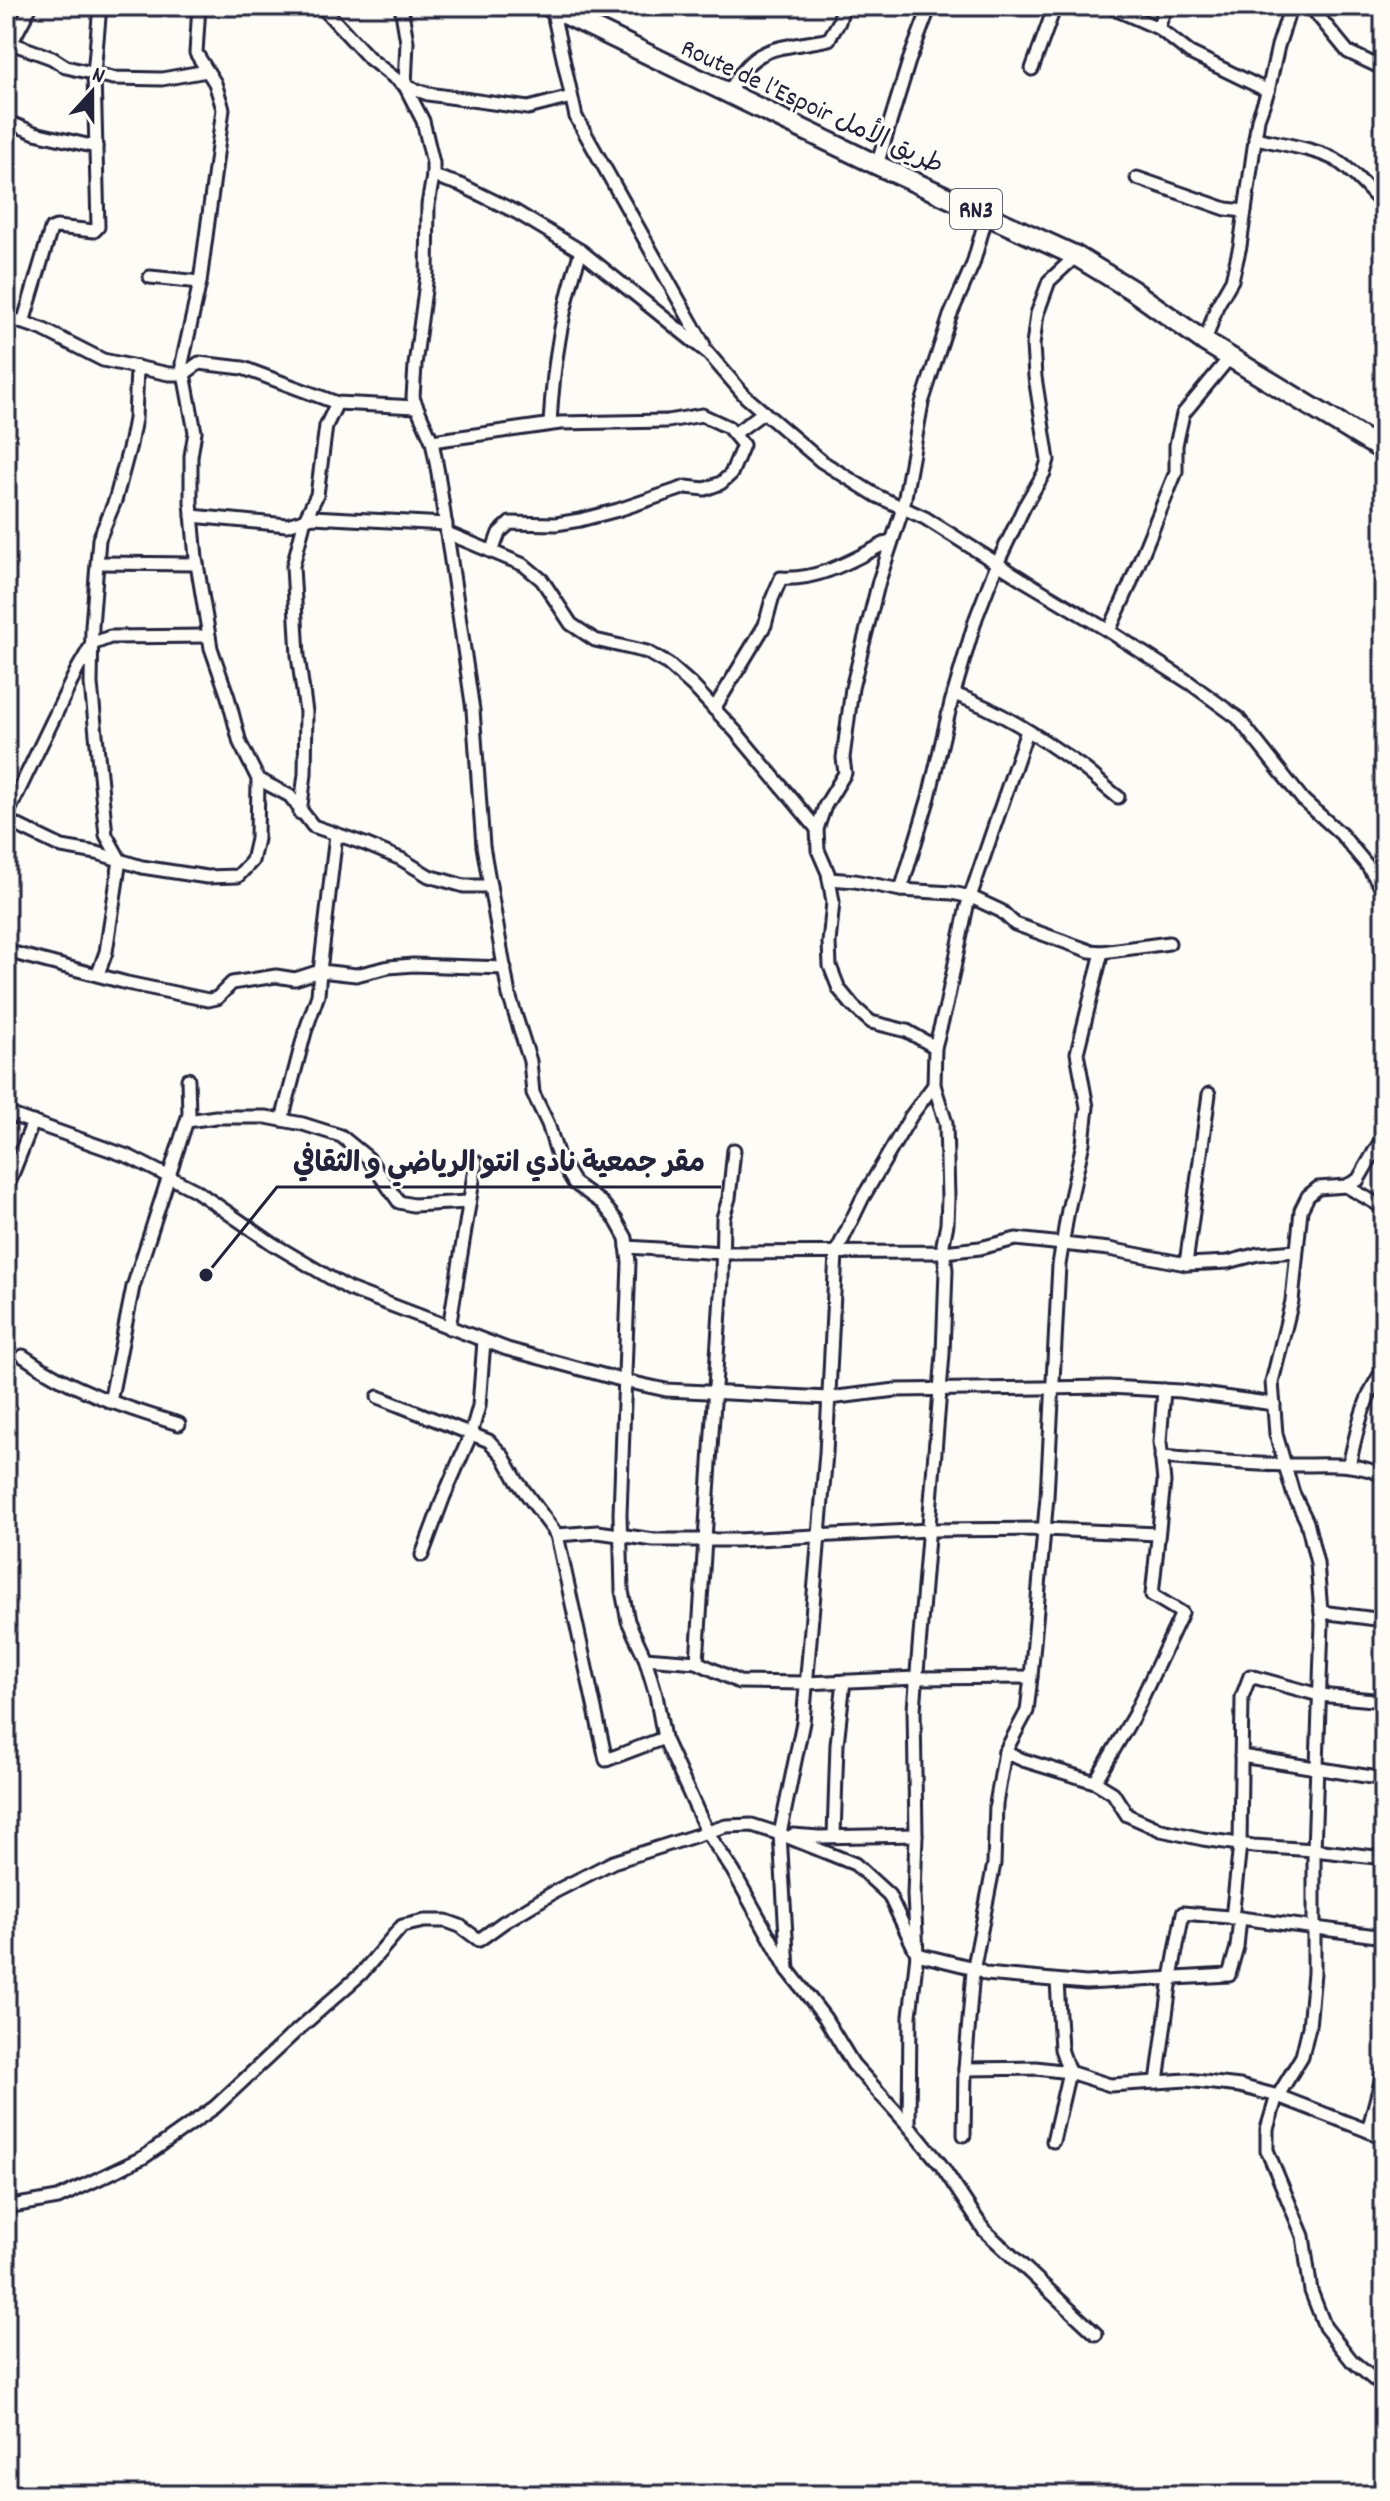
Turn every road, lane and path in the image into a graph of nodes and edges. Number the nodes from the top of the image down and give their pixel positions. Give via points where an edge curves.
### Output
1 (31, 6) edge
2 (100, 6) edge
3 (199, 6) edge
4 (321, 6) edge
5 (401, 6) edge
6 (843, 6) edge
7 (930, 6) edge
8 (1055, 6) edge
9 (1108, 6) edge
10 (1166, 6) edge
11 (1291, 6) edge
12 (1310, 6) edge
13 (550, 7) edge
14 (1158, 28) junction
15 (9, 48) edge
16 (1032, 69) dead end
17 (1384, 69) edge
18 (207, 71) junction
19 (94, 74) junction
20 (405, 86) junction
21 (1268, 91) junction
22 (728, 95) junction
23 (571, 97) junction
24 (6, 121) edge
25 (1255, 138) junction
26 (96, 147) junction
27 (877, 165) junction
28 (433, 176) junction
29 (1137, 178) dead end
30 (1384, 206) edge
31 (1245, 211) junction
32 (987, 214) junction
33 (581, 251) junction
34 (1076, 256) junction
35 (150, 277) dead end
36 (200, 282) junction
37 (6, 317) edge
38 (23, 323) junction
39 (1205, 342) junction
40 (708, 353) junction
41 (1230, 357) junction
42 (137, 367) junction
43 (184, 374) junction
44 (337, 403) junction
45 (416, 407) junction
46 (764, 412) junction
47 (550, 424) junction
48 (734, 434) junction
49 (432, 441) junction
50 (1384, 451) edge
51 (903, 508) junction
52 (192, 516) junction
53 (305, 519) junction
54 (446, 528) junction
55 (892, 540) junction
56 (492, 552) junction
57 (98, 563) junction
58 (197, 564) junction
59 (997, 564) junction
60 (1109, 631) junction
61 (209, 636) junction
62 (92, 644) junction
63 (954, 694) junction
64 (714, 709) junction
65 (1027, 731) junction
66 (258, 779) junction
67 (1118, 797) dead end
68 (300, 813) junction
69 (6, 818) edge
70 (817, 829) junction
71 (336, 835) junction
72 (120, 860) junction
73 (829, 879) junction
74 (490, 886) junction
75 (901, 890) junction
76 (1384, 891) edge
77 (971, 897) junction
78 (1169, 943) dead end
79 (6, 951) edge
80 (1102, 952) junction
81 (505, 968) junction
82 (320, 971) junction
83 (98, 974) junction
84 (935, 1047) junction
85 (188, 1079) dead end
86 (934, 1085) junction
87 (1209, 1094) dead end
88 (6, 1113) edge
89 (282, 1120) junction
90 (187, 1121) junction
91 (33, 1122) junction
92 (1384, 1135) edge
93 (734, 1150) dead end
94 (476, 1162) dead end
95 (168, 1176) junction
96 (1346, 1186) junction
97 (6, 1190) edge
98 (468, 1202) junction
99 (1384, 1208) edge
100 (1063, 1243) junction
101 (627, 1247) junction
102 (1296, 1251) junction
103 (944, 1252) junction
104 (723, 1253) junction
105 (836, 1253) junction
106 (1186, 1264) junction
107 (449, 1328) junction
108 (484, 1341) junction
109 (23, 1356) dead end
110 (1384, 1369) edge
111 (625, 1381) junction
112 (1053, 1386) junction
113 (1164, 1390) junction
114 (940, 1391) junction
115 (714, 1393) junction
116 (378, 1397) dead end
117 (829, 1398) junction
118 (110, 1402) junction
119 (1274, 1404) junction
120 (179, 1424) dead end
121 (471, 1434) junction
122 (1161, 1457) junction
123 (1284, 1465) junction
124 (1349, 1465) junction
125 (1384, 1476) edge
126 (1044, 1529) junction
127 (929, 1530) junction
128 (1158, 1534) junction
129 (557, 1535) junction
130 (621, 1536) junction
131 (819, 1536) junction
132 (705, 1540) junction
133 (422, 1555) dead end
134 (1321, 1612) junction
135 (1384, 1620) edge
136 (645, 1658) junction
137 (697, 1662) junction
138 (1031, 1677) junction
139 (917, 1678) junction
140 (844, 1681) junction
141 (806, 1683) junction
142 (1319, 1695) junction
143 (1384, 1701) edge
144 (664, 1738) junction
145 (1005, 1752) junction
146 (1241, 1756) junction
147 (1316, 1769) junction
148 (1384, 1779) edge
149 (1095, 1782) junction
150 (707, 1832) junction
151 (780, 1834) junction
152 (916, 1835) junction
153 (834, 1836) junction
154 (1240, 1845) junction
155 (1314, 1850) junction
156 (1384, 1858) edge
157 (1236, 1918) junction
158 (1314, 1928) junction
159 (1384, 1937) edge
160 (917, 1954) junction
161 (974, 1968) junction
162 (788, 1970) junction
163 (1171, 1978) junction
164 (1057, 1981) junction
165 (965, 2069) junction
166 (1384, 2070) edge
167 (1069, 2072) junction
168 (1157, 2082) junction
169 (1278, 2096) junction
170 (909, 2126) junction
171 (1368, 2131) junction
172 (964, 2135) dead end
173 (1384, 2137) edge
174 (1053, 2141) dead end
175 (6, 2207) edge
176 (1096, 2334) dead end
177 (1384, 2388) edge

1 - 15 street
2 - 19 street
3 - 18 street via 196,53
4 - 20 street via 370,59
5 - 20 street via 407,42
6 - 22 street via 829,39 773,47 738,74
7 - 27 street
8 - 16 street
9 - 14 street
10 - 14 street
11 - 21 street
12 - 17 street via 1348,52
13 - 22 highway, Route de l’Espoir طريق الأمل / RN3
13 - 23 street
14 - 21 street via 1190,53
15 - 19 street
18 - 19 street via 162,79
18 - 36 street via 223,109
19 - 26 street
20 - 23 street via 528,108
20 - 28 street via 423,121
21 - 25 street
22 - 27 highway, Route de l’Espoir طريق الأمل / RN3
23 - 40 street via 595,156
24 - 26 street
25 - 30 street via 1337,160
25 - 31 street
26 - 38 street via 98,227 51,229
27 - 32 highway, Route de l’Espoir طريق الأمل / RN3
28 - 33 street via 516,212
28 - 45 street via 415,365
29 - 31 street
31 - 39 street via 1232,280
32 - 34 highway, Route de l’Espoir طريق الأمل / RN3
32 - 51 street via 922,403
33 - 40 street
33 - 47 street via 567,291 552,376
34 - 39 highway, Route de l’Espoir طريق الأمل / RN3
34 - 59 street via 1049,281 1037,314 1035,377 1048,460
35 - 36 street
36 - 43 street
37 - 38 street
38 - 42 street via 103,360
39 - 41 highway, Route de l’Espoir طريق الأمل / RN3
40 - 46 street
41 - 50 highway, Route de l’Espoir طريق الأمل / RN3
41 - 60 street via 1183,414 1176,472
42 - 43 street
42 - 57 street via 130,445 99,539
43 - 44 street via 199,363 243,368
43 - 52 street via 195,432
44 - 45 street
44 - 53 street via 326,426 317,495
45 - 49 street
46 - 48 street
46 - 51 street via 821,461
47 - 48 street via 702,415
47 - 49 street
48 - 56 street via 743,445 731,474 721,483 705,489 686,487 580,520 510,523 499,533
49 - 54 street
51 - 55 street
51 - 59 street
52 - 53 street via 287,525
52 - 58 street
53 - 54 street
53 - 68 street via 293,566 306,712
54 - 56 street
54 - 74 street via 473,710
55 - 64 street via 820,573 781,578 765,625
55 - 70 street via 852,688 845,773
56 - 64 street via 524,565 542,580 571,624 595,640 647,652 692,685
57 - 58 street
57 - 62 street
58 - 61 street
59 - 60 street
59 - 63 street
60 - 76 street via 1238,718
61 - 62 street via 110,637
61 - 66 street via 240,743
62 - 69 street
62 - 72 street via 106,835
63 - 65 street
63 - 75 street
64 - 70 street
65 - 67 street
65 - 77 street
66 - 68 street via 290,796
66 - 72 street via 252,861 238,876 207,877
68 - 71 street via 313,826
69 - 72 street via 62,847
70 - 73 street
71 - 74 street via 401,859 429,876 464,886
71 - 82 street
72 - 83 street
73 - 75 street
73 - 84 street via 830,966 839,989 871,1022 907,1031
74 - 81 street
75 - 77 street
77 - 80 street via 1015,924
77 - 84 street
78 - 80 street
79 - 83 street
80 - 100 street via 1077,1053 1087,1107
81 - 82 street via 413,965 356,975
81 - 101 street via 530,1061 533,1093 558,1156 574,1183 616,1220
82 - 83 street via 295,979 276,976 232,983 208,1000
82 - 89 street
84 - 86 street
85 - 90 street
86 - 103 street via 946,1123
86 - 105 street via 889,1152
87 - 106 street
88 - 91 street
89 - 90 street
89 - 98 street via 341,1136 368,1158 399,1202
90 - 95 street
91 - 95 street
91 - 97 street
92 - 96 street via 1358,1180
93 - 104 street
94 - 98 street
95 - 107 street via 349,1289
95 - 118 street via 133,1287
96 - 99 street
96 - 102 street via 1318,1188 1308,1196
98 - 107 street
100 - 103 street via 1016,1239
100 - 106 street
100 - 112 street
101 - 104 street
101 - 111 street
102 - 106 street
102 - 119 street via 1292,1301 1272,1382
103 - 105 street
103 - 114 street
104 - 105 street
104 - 115 street
105 - 117 street
107 - 108 street
108 - 111 street
108 - 121 street via 479,1406
109 - 118 street
110 - 124 street via 1360,1418
111 - 115 street
111 - 130 street
112 - 113 street
112 - 114 street
112 - 126 street
113 - 119 street
113 - 122 street
114 - 117 street
114 - 127 street
115 - 117 street
115 - 132 street
116 - 121 street
117 - 131 street
118 - 120 street
119 - 123 street
121 - 129 street via 489,1441 503,1456
121 - 133 street
122 - 123 street
122 - 128 street
123 - 124 street
123 - 134 street via 1307,1522
124 - 125 street
126 - 127 street
126 - 128 street
126 - 138 street
127 - 131 street
127 - 139 street
128 - 149 street via 1152,1595 1182,1613 1134,1715
129 - 130 street
129 - 144 street via 606,1760
130 - 132 street
130 - 136 street via 622,1591 628,1621
131 - 132 street
131 - 141 street
132 - 137 street
134 - 135 street
134 - 142 street
136 - 137 street
136 - 144 street
137 - 141 street via 739,1682
138 - 139 street
138 - 145 street via 1027,1711
139 - 140 street
139 - 152 street
140 - 141 street
140 - 153 street
141 - 151 street
142 - 143 street
142 - 146 street via 1250,1676 1242,1697
142 - 147 street
144 - 150 street
145 - 149 street
145 - 161 street via 994,1864
146 - 147 street
146 - 154 street
147 - 148 street
147 - 155 street
149 - 154 street via 1113,1793 1127,1815 1161,1830
150 - 151 street via 752,1825
150 - 162 street
150 - 175 street via 613,1862 479,1940 446,1921 402,1926 361,1974 215,2107 144,2157 58,2198
151 - 153 street
151 - 160 street via 855,1864 889,1895
151 - 162 street
152 - 153 street
152 - 160 street
154 - 155 street
154 - 157 street
155 - 156 street
155 - 158 street
157 - 158 street
157 - 163 street via 1237,1947 1229,1975
157 - 163 street via 1183,1913
158 - 159 street
158 - 169 street via 1309,2027 1302,2056
160 - 161 street
160 - 170 street via 910,2016
161 - 164 street via 986,1974
161 - 165 street
162 - 170 street via 853,2064
163 - 164 street
163 - 168 street
164 - 167 street via 1061,2049
165 - 167 street
165 - 172 street
166 - 171 street
167 - 168 street via 1110,2085
167 - 174 street
168 - 169 street via 1213,2082
169 - 171 street
169 - 177 street via 1267,2129 1267,2150 1303,2236 1311,2291 1325,2327 1352,2361
170 - 176 street via 984,2230
171 - 173 street

